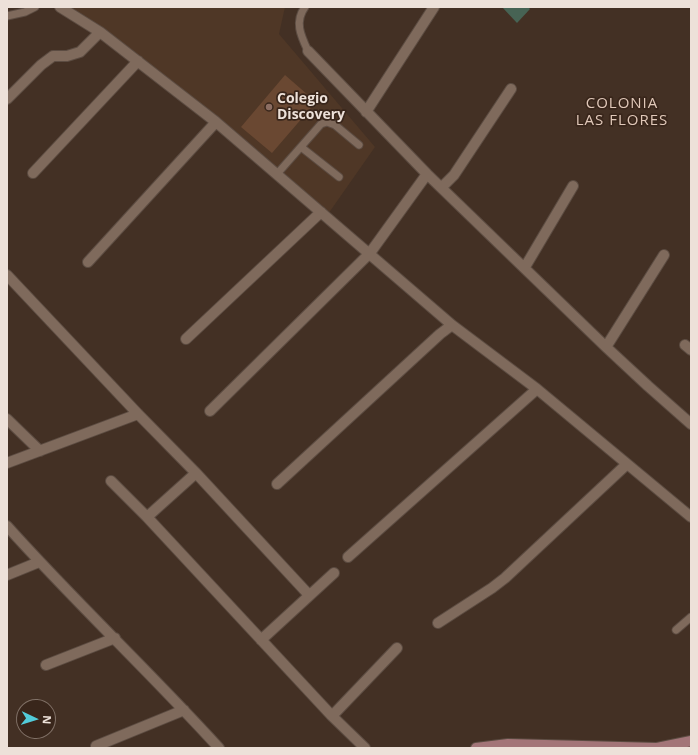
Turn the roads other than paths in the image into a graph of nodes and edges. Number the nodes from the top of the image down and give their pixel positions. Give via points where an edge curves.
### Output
1 (35, 7) edge
2 (60, 7) edge
3 (305, 7) edge
4 (434, 7) edge
5 (7, 16) edge
6 (100, 32) junction
7 (308, 51) joint
8 (138, 61) junction
9 (511, 89) dead end
10 (7, 99) edge
11 (366, 112) junction
12 (216, 122) junction
13 (359, 145) dead end
14 (302, 147) junction
15 (33, 173) dead end
16 (277, 174) junction
17 (427, 174) junction
18 (339, 177) dead end
19 (573, 186) dead end
20 (442, 187) junction
21 (321, 212) junction
22 (370, 253) junction
23 (664, 255) dead end
24 (88, 262) dead end
25 (525, 267) junction
26 (7, 274) edge
27 (452, 325) junction
28 (186, 339) dead end
29 (606, 347) junction
30 (538, 389) junction
31 (210, 411) dead end
32 (138, 414) junction
33 (7, 419) edge
34 (691, 424) edge
35 (40, 451) junction
36 (7, 463) edge
37 (627, 464) junction
38 (196, 473) junction
39 (111, 481) dead end
40 (277, 484) dead end
41 (147, 517) junction
42 (691, 517) edge
43 (7, 526) edge
44 (348, 557) dead end
45 (39, 562) junction
46 (334, 573) dead end
47 (7, 575) edge
48 (309, 595) junction
49 (691, 617) edge
50 (438, 623) dead end
51 (676, 630) dead end
52 (115, 638) junction
53 (261, 640) junction
54 (397, 648) dead end
55 (46, 665) dead end
56 (184, 710) junction
57 (332, 716) junction
58 (691, 741) edge
59 (96, 746) dead end
60 (219, 748) edge
61 (365, 748) edge
62 (476, 748) edge

1 - 5 lane
2 - 6 street
3 - 7 lane via 298,24
4 - 11 street
6 - 8 street
6 - 10 street via 80,52 67,56 53,56 41,64
7 - 11 street
8 - 12 street
8 - 15 street
9 - 20 street via 454,175
11 - 17 street
12 - 16 street
12 - 24 street
13 - 14 lane via 335,125 327,122 321,124
14 - 16 lane
14 - 18 lane
16 - 21 street
17 - 20 street
17 - 22 street
19 - 25 street
20 - 25 street
21 - 22 street
21 - 28 street
22 - 27 street
22 - 31 street
23 - 29 street
25 - 29 street
26 - 32 street
27 - 30 street
27 - 40 street
29 - 34 street
30 - 37 street
30 - 44 street
32 - 35 street
32 - 38 street
33 - 35 street
35 - 36 street
37 - 42 street
37 - 50 street via 506,578
38 - 41 street
38 - 48 street
39 - 41 street
41 - 53 street
43 - 45 street
45 - 47 street
45 - 52 street
46 - 48 street
48 - 53 street
49 - 51 lane
52 - 55 street
52 - 56 street
53 - 57 street
54 - 57 street
56 - 59 street
56 - 60 street
57 - 61 street
58 - 62 street via 657,748 508,744

